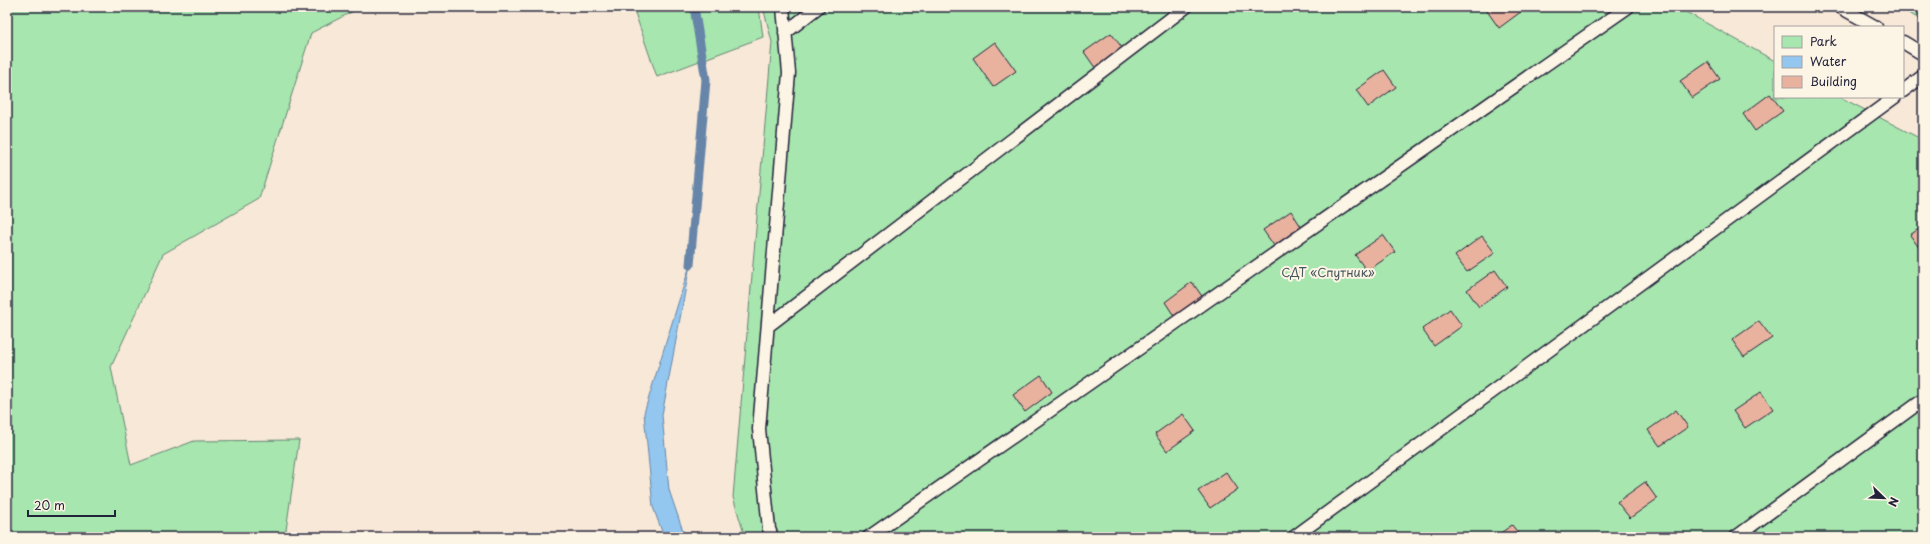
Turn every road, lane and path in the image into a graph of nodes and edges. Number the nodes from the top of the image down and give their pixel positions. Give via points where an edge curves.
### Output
1 (783, 7) edge
2 (818, 7) edge
3 (1186, 7) edge
4 (1628, 7) edge
5 (1840, 7) edge
6 (1874, 26) edge
7 (785, 33) junction
8 (1904, 43) edge
9 (1923, 54) edge
10 (1923, 76) edge
11 (1904, 90) edge
12 (1894, 98) edge
13 (768, 326) junction
14 (1923, 400) edge
15 (772, 537) edge
16 (869, 537) edge
17 (1294, 537) edge
18 (1736, 537) edge

1 - 7 lane
2 - 7 lane
3 - 13 lane
4 - 16 lane
5 - 6 lane
7 - 13 lane via 789,73
8 - 9 lane
10 - 11 lane
12 - 17 lane
13 - 15 lane via 759,429 769,529
14 - 18 lane

